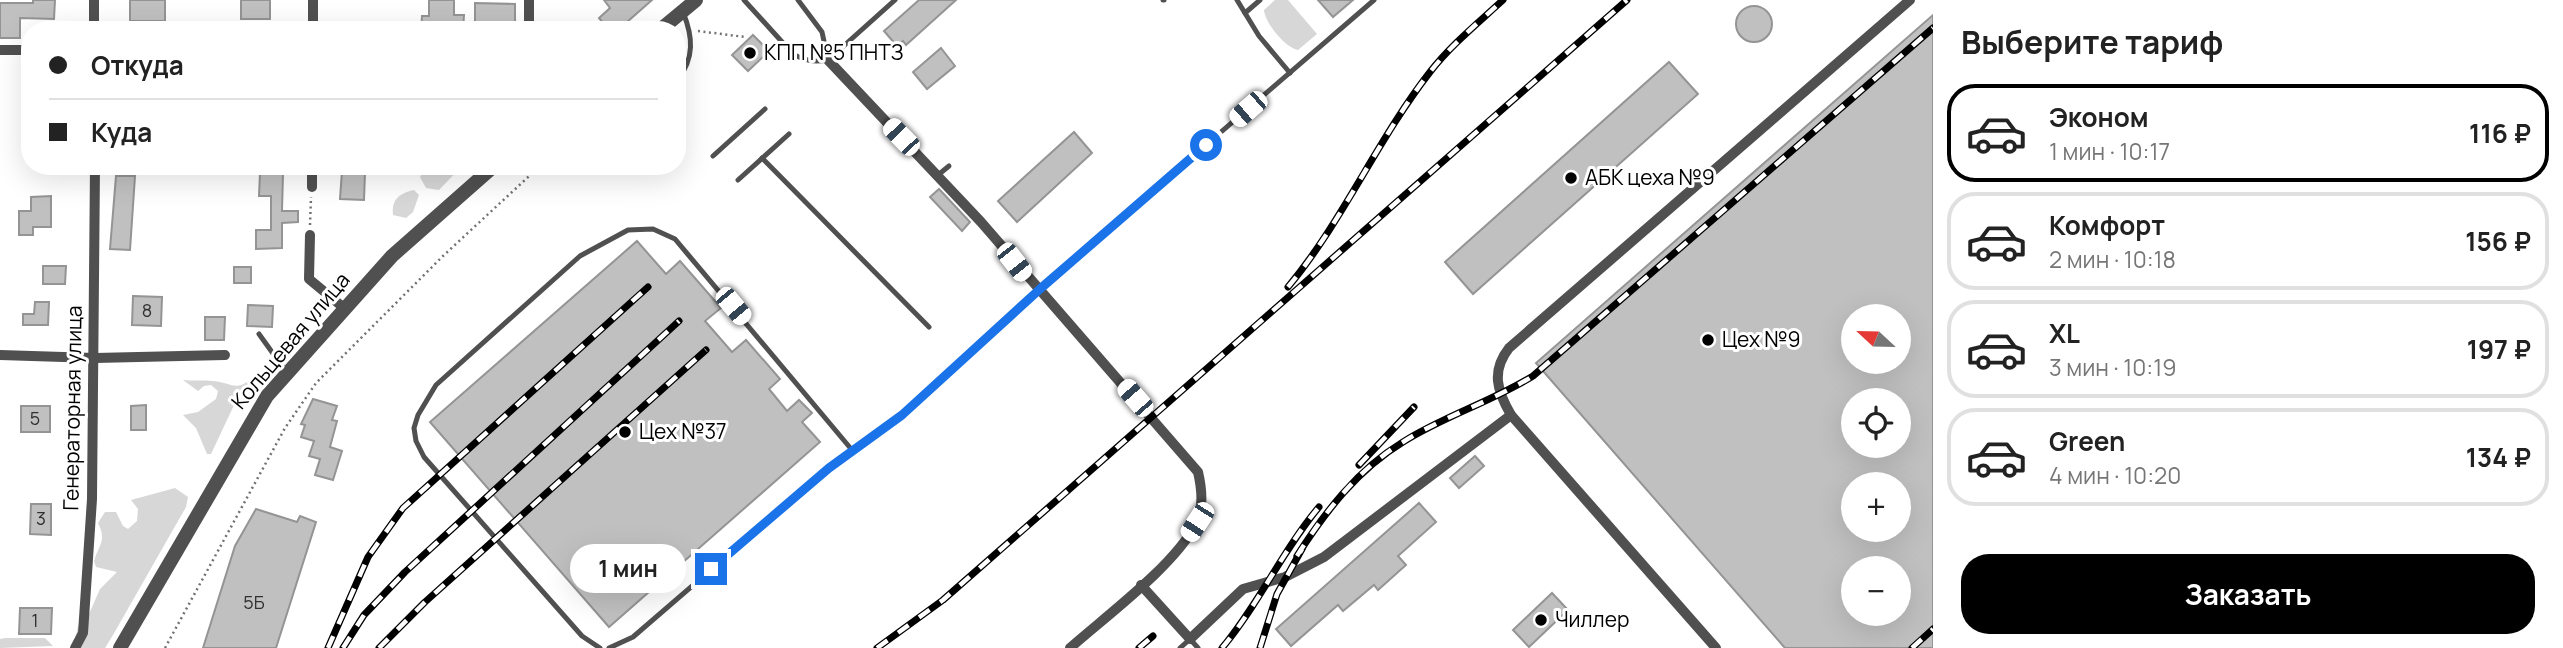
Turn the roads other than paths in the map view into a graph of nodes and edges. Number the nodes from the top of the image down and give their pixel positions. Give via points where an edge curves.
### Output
1 (94, 0) edge
2 (313, 0) edge
3 (530, 0) edge
4 (696, 0) edge
5 (744, 0) edge
6 (798, 0) edge
7 (895, 0) edge
8 (1237, 0) edge
9 (1260, 0) edge
10 (1374, 0) edge
11 (1910, 0) edge
12 (683, 11) junction
13 (1245, 13) junction
14 (94, 21) edge
15 (313, 21) edge
16 (529, 21) edge
17 (671, 21) edge
18 (0, 50) edge
19 (21, 50) edge
20 (828, 60) junction
21 (686, 64) edge
22 (1290, 73) junction
23 (765, 109) dead end
24 (789, 134) dead end
25 (713, 156) dead end
26 (762, 158) junction
27 (949, 166) dead end
28 (94, 175) edge
29 (312, 175) edge
30 (484, 175) edge
31 (938, 176) junction
32 (738, 180) dead end
33 (312, 187) road end
34 (310, 235) road end
35 (1040, 289) junction
36 (344, 308) junction
37 (929, 327) dead end
38 (259, 334) dead end
39 (0, 355) edge
40 (225, 355) dead end
41 (95, 358) junction
42 (287, 373) junction
43 (1511, 415) junction
44 (852, 450) junction
45 (1140, 586) junction
46 (1189, 639) junction
47 (75, 648) edge
48 (120, 648) edge
49 (600, 648) edge
50 (609, 648) edge
51 (1069, 648) edge
52 (1180, 648) edge
53 (1198, 648) edge
54 (1716, 648) edge

1 - 14 street
2 - 15 street
3 - 16 street
4 - 12 street
5 - 20 lane via 800,58
6 - 20 lane via 822,32
7 - 20 lane
8 - 13 lane
9 - 13 lane
10 - 22 lane
11 - 43 street via 1509,348 1496,374
12 - 17 street
12 - 21 lane via 691,30 691,54
13 - 22 lane
18 - 19 street
20 - 31 street
22 - 35 lane
23 - 25 lane
24 - 26 lane
26 - 32 lane
26 - 37 lane
27 - 31 lane
28 - 41 street, Генераторная улица
29 - 33 street
30 - 36 street, Кольцевая улица via 392,256
31 - 35 street
34 - 36 street via 309,279
35 - 44 lane via 902,415
35 - 45 street via 1198,472 1202,489 1197,522
36 - 42 street, Кольцевая улица
38 - 42 lane
39 - 41 street
40 - 41 street
41 - 47 street, Генераторная улица via 83,633
42 - 48 street, Кольцевая улица via 242,436
43 - 46 street via 1324,557 1285,577 1243,589
43 - 54 street
44 - 49 lane via 675,239 653,229 628,230 580,256 436,385 414,428 424,457 582,636
44 - 50 lane via 632,637
45 - 46 street
45 - 51 street
46 - 52 lane
46 - 53 lane

